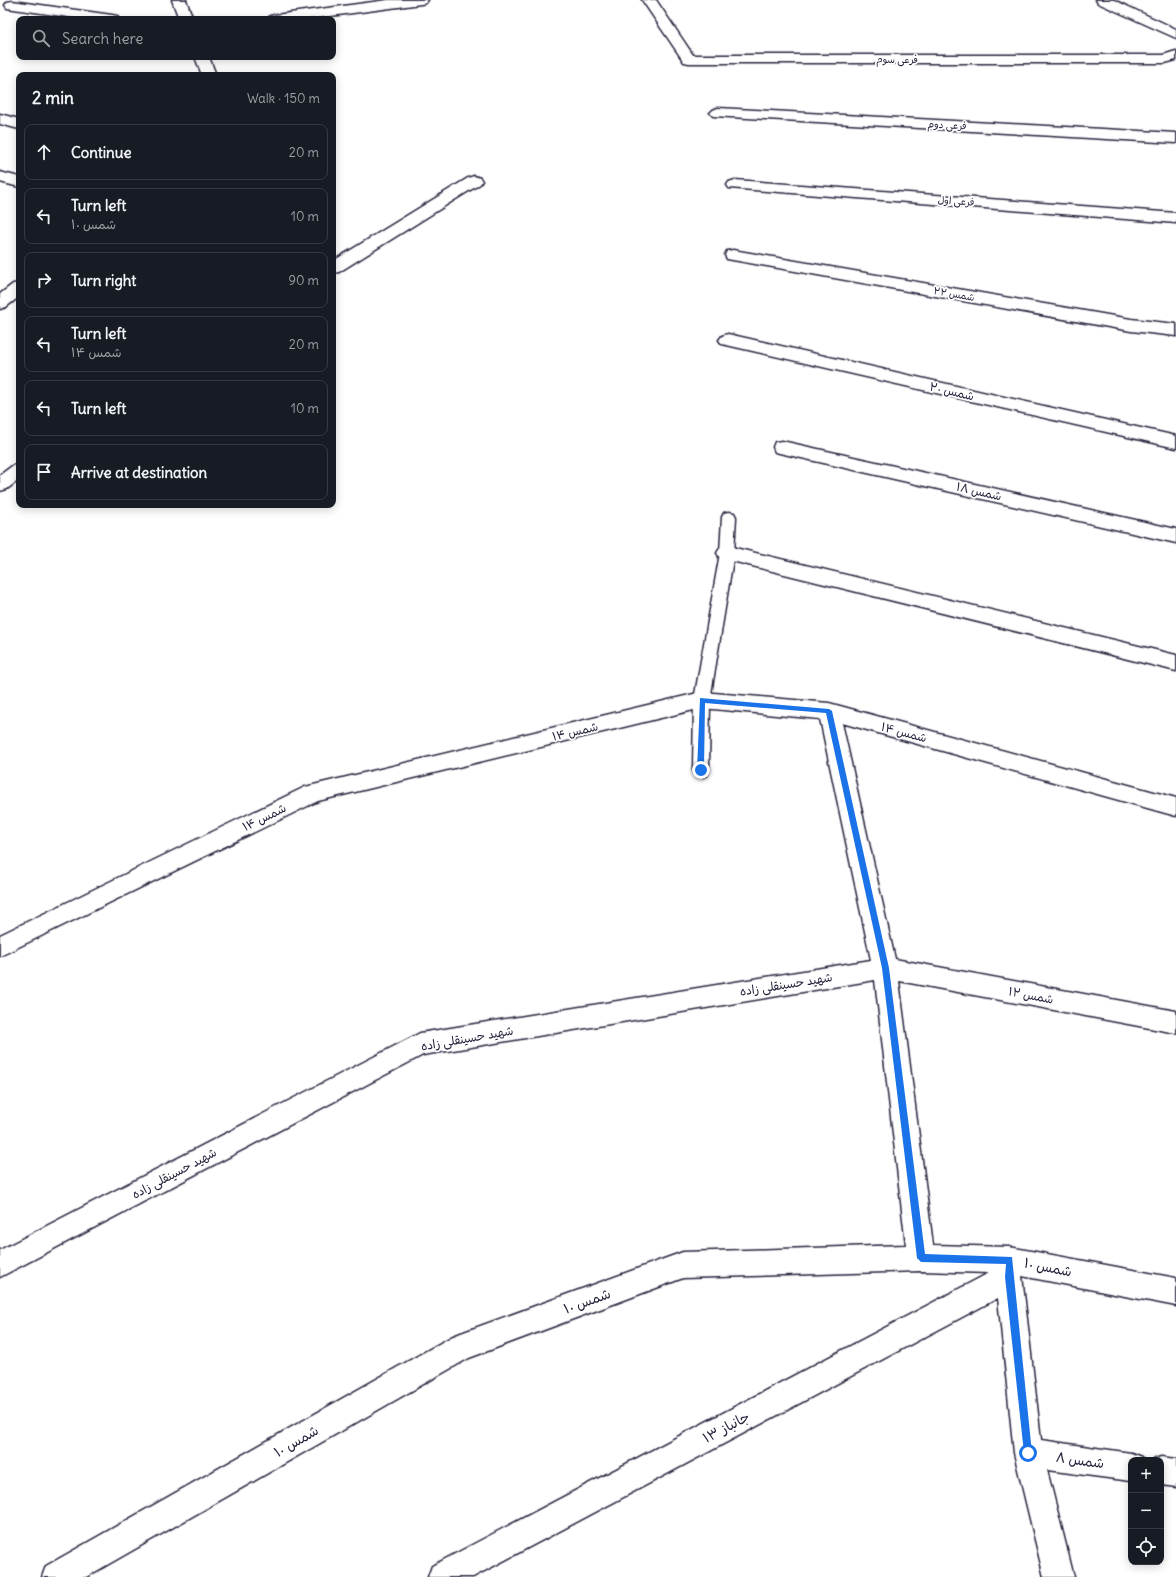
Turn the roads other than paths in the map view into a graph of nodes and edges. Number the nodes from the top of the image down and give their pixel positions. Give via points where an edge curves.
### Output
1 (179, 0) edge
2 (421, 0) edge
3 (649, 0) edge
4 (1103, 0) edge
5 (15, 2) edge
6 (0, 15) edge
7 (95, 16) edge
8 (185, 16) edge
9 (298, 16) edge
10 (1176, 34) edge
11 (1176, 55) edge
12 (203, 60) edge
13 (208, 72) edge
14 (718, 113) dead end
15 (0, 119) edge
16 (16, 123) edge
17 (1176, 138) edge
18 (0, 177) edge
19 (16, 181) edge
20 (474, 181) dead end
21 (735, 185) dead end
22 (1176, 218) edge
23 (733, 255) dead end
24 (336, 266) edge
25 (16, 290) edge
26 (0, 303) edge
27 (1176, 330) edge
28 (728, 340) dead end
29 (1176, 442) edge
30 (782, 447) dead end
31 (16, 473) edge
32 (0, 484) edge
33 (728, 517) dead end
34 (1176, 536) edge
35 (727, 553) junction
36 (1176, 663) edge
37 (702, 700) junction
38 (829, 711) junction
39 (701, 770) dead end
40 (1176, 807) edge
41 (0, 946) edge
42 (885, 968) junction
43 (1176, 1022) edge
44 (921, 1258) junction
45 (0, 1264) edge
46 (1009, 1268) junction
47 (1176, 1292) edge
48 (1028, 1453) junction
49 (1128, 1467) edge
50 (1164, 1471) edge
51 (1176, 1473) edge
52 (57, 1577) edge
53 (443, 1577) edge
54 (1059, 1577) edge

1 - 8 street
2 - 9 street
3 - 11 street, فرعی سوم via 688,59 1157,59
4 - 10 street
5 - 6 street
5 - 7 street
12 - 13 street
14 - 17 street, فرعی دوم
15 - 16 street
18 - 19 street
20 - 24 street
21 - 22 street, فرعی اول
23 - 27 street, شمس ۲۲ via 1131,325
25 - 26 street
28 - 29 street, شمس ۲۰
30 - 34 street, شمس ۱۸
31 - 32 street
33 - 35 lane
35 - 36 street
35 - 37 lane
37 - 38 street, شمس ۱۴
37 - 39 lane
37 - 41 street, شمس ۱۴ via 313,794
38 - 40 street, شمس ۱۴
38 - 42 street
42 - 43 street, شمس ۱۲
42 - 44 street
42 - 45 street, شهید حسینقلی زاده via 420,1044
44 - 46 street, شمس ۱۰
44 - 52 street, شمس ۱۰ via 683,1265 461,1348
46 - 47 street, شمس ۱۰
46 - 48 street
46 - 53 street, جانباز ۱۳
48 - 49 street, شمس ۸
48 - 54 street
50 - 51 street

